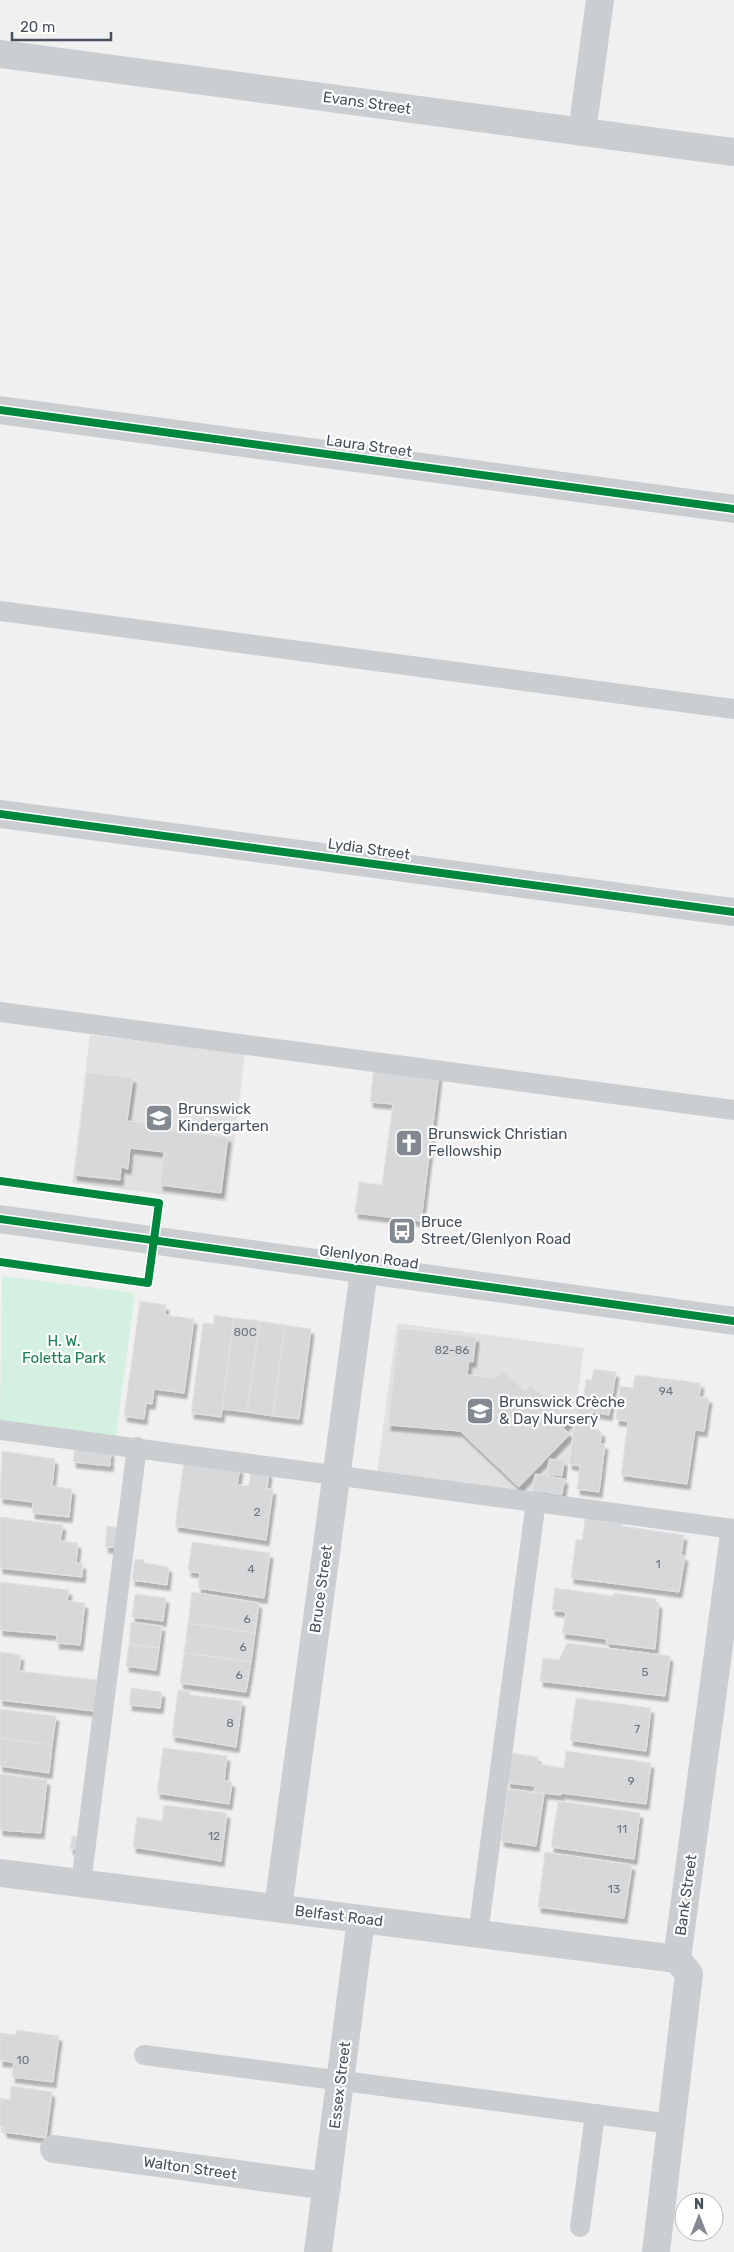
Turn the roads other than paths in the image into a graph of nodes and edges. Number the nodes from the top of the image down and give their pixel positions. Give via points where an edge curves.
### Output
1 (600, 0) edge
2 (0, 54) edge
3 (582, 132) junction
4 (734, 152) edge
5 (0, 410) edge
6 (734, 508) edge
7 (0, 611) edge
8 (734, 709) edge
9 (0, 814) edge
10 (734, 912) edge
11 (0, 1012) edge
12 (734, 1110) edge
13 (0, 1219) edge
14 (364, 1270) junction
15 (734, 1321) edge
16 (0, 1430) edge
17 (137, 1447) junction
18 (336, 1474) junction
19 (536, 1501) junction
20 (734, 1529) edge
21 (734, 1534) edge
22 (0, 1873) edge
23 (81, 1883) junction
24 (278, 1908) junction
25 (361, 1919) junction
26 (478, 1934) junction
27 (677, 1960) junction
28 (144, 2055) dead end
29 (340, 2081) junction
30 (595, 2114) junction
31 (671, 2124) junction
32 (54, 2149) dead end
33 (327, 2186) junction
34 (580, 2228) dead end
35 (318, 2252) edge
36 (656, 2252) edge

1 - 3 street
2 - 3 street, Evans Street
3 - 4 street, Evans Street
5 - 6 street, Laura Street
7 - 8 lane
9 - 10 street, Lydia Street
11 - 12 lane
13 - 14 street, Glenlyon Road
14 - 15 street, Glenlyon Road
14 - 18 street, Bruce Street
16 - 17 lane
17 - 18 lane
17 - 23 lane
18 - 19 lane
18 - 24 street, Bruce Street
19 - 20 lane
19 - 26 lane
21 - 27 street, Bank Street
22 - 23 street, Belfast Road
23 - 24 street, Belfast Road
24 - 25 street, Belfast Road
25 - 26 street, Belfast Road
25 - 29 street, Essex Street
26 - 27 street, Belfast Road
27 - 31 street via 690,1974
28 - 29 lane
29 - 30 lane
29 - 33 street, Essex Street
30 - 31 lane
30 - 34 lane
31 - 36 street
32 - 33 street, Walton Street
33 - 35 street, Essex Street

